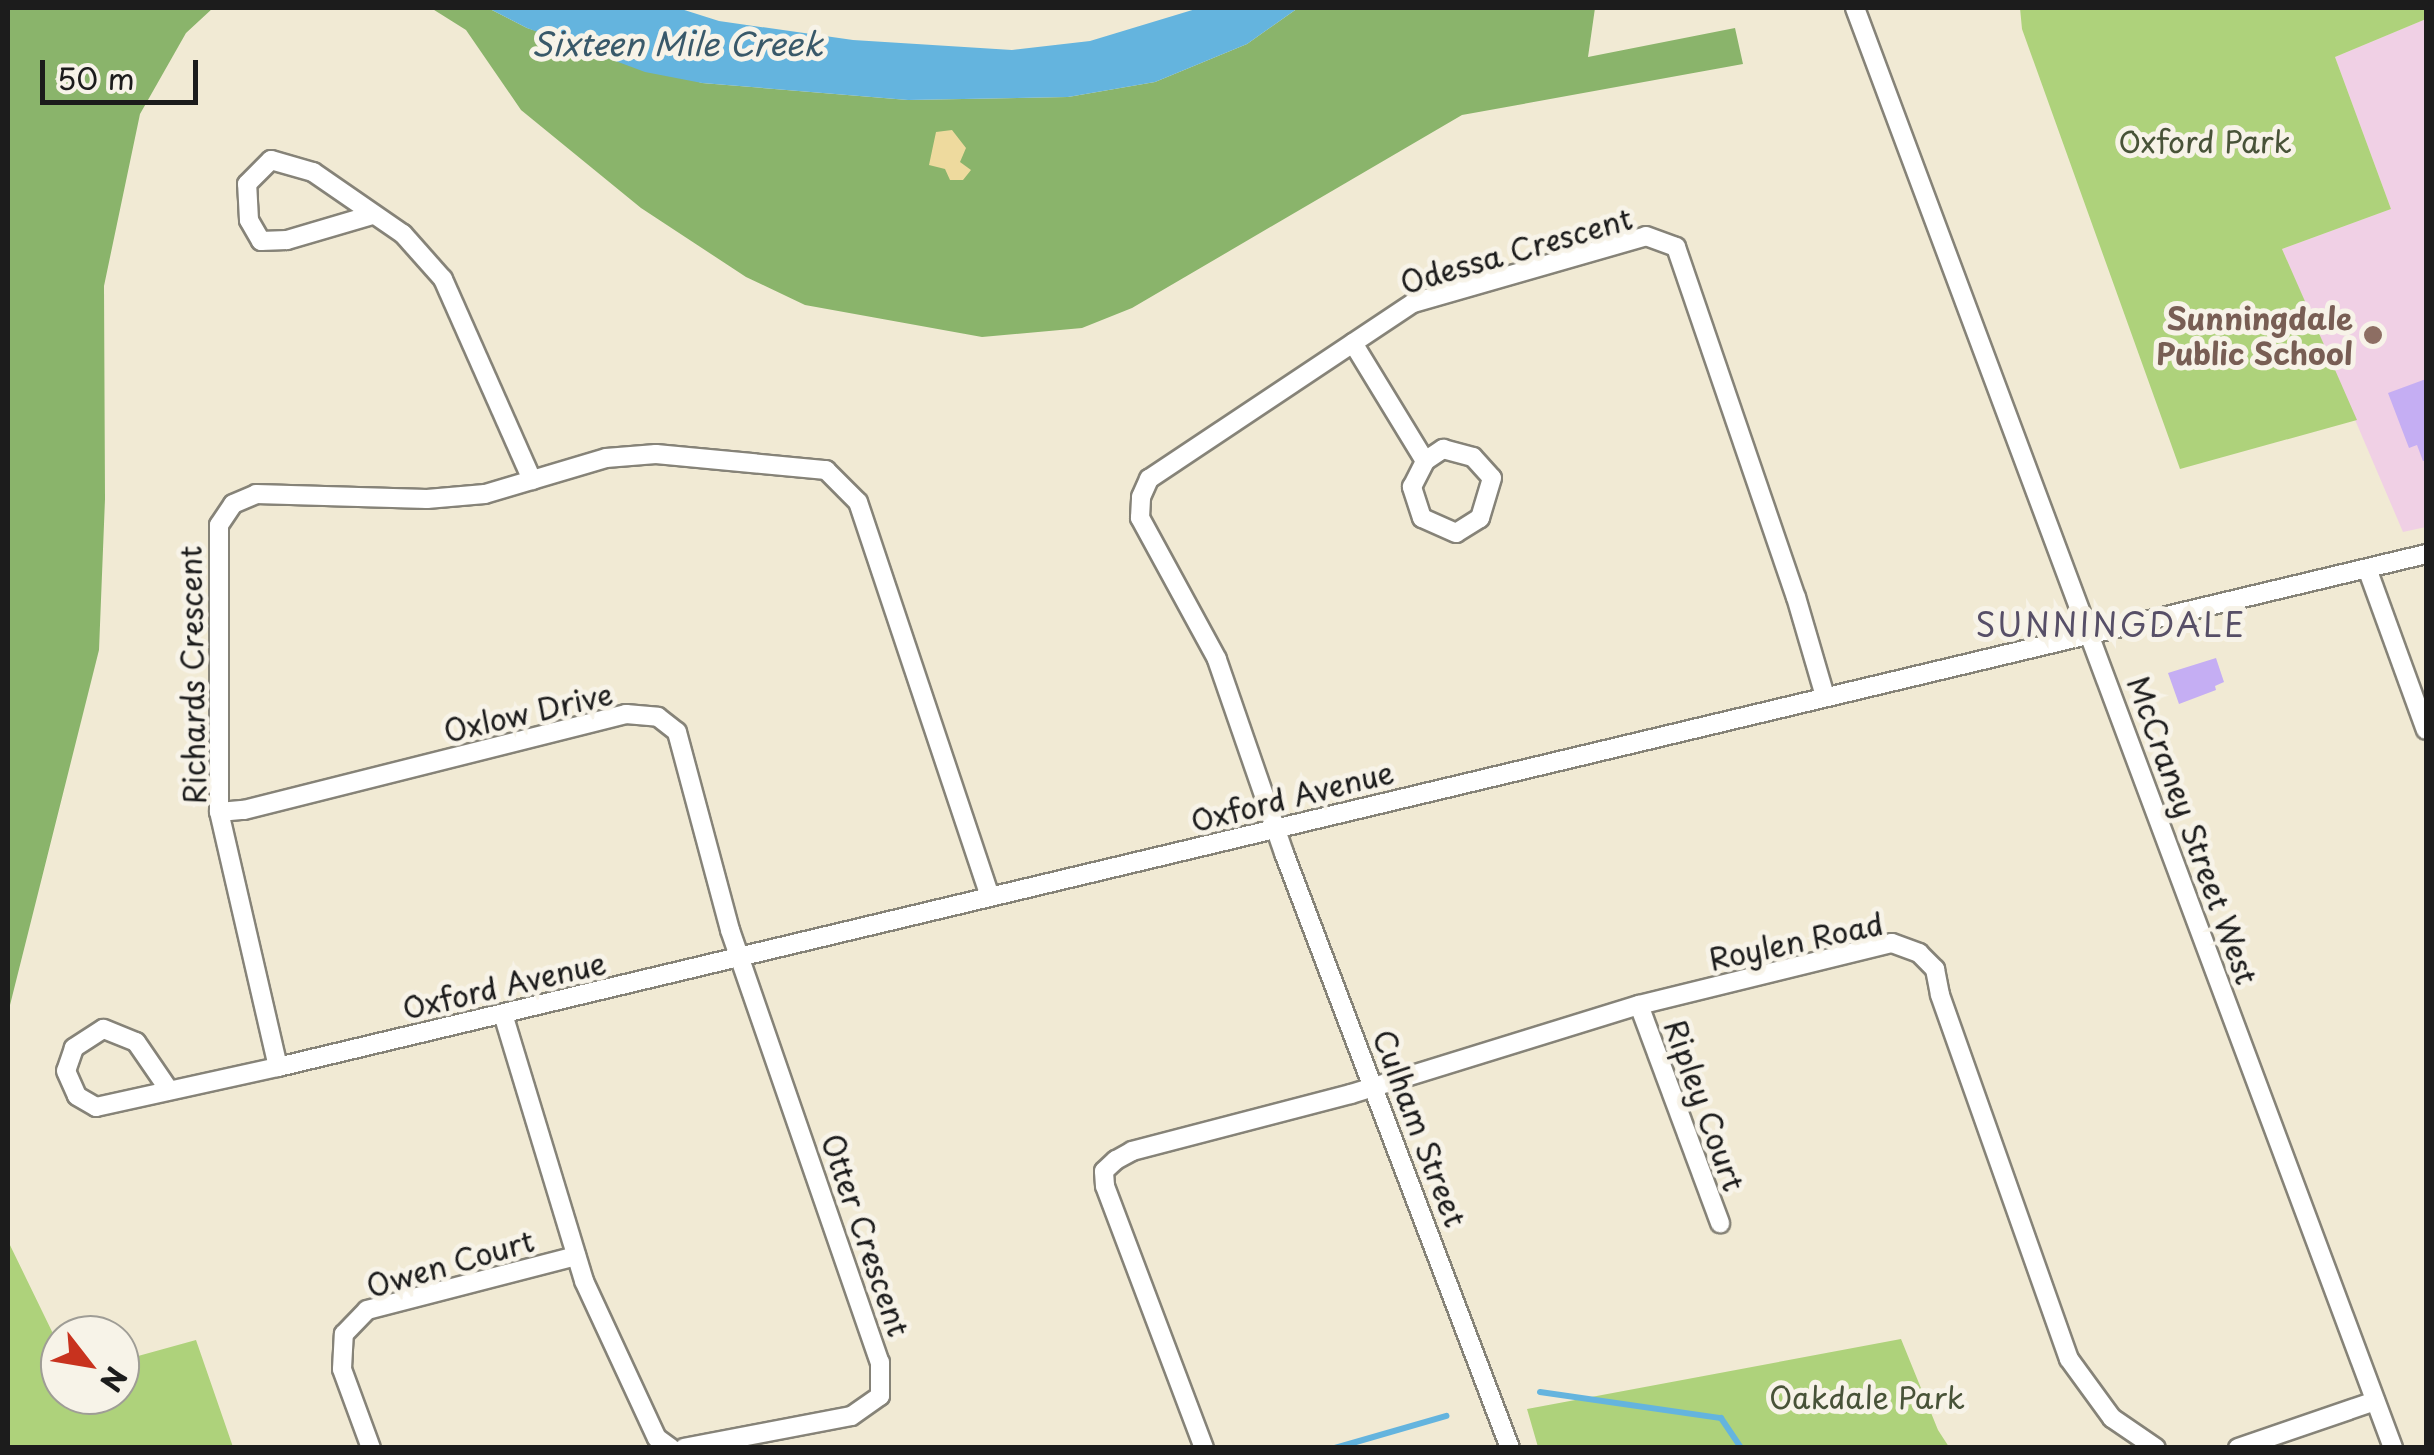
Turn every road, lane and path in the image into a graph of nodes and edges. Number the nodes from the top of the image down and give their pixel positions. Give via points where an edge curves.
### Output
1 (1856, 8) edge
2 (372, 215) junction
3 (1354, 343) junction
4 (1425, 461) junction
5 (532, 480) junction
6 (2426, 554) edge
7 (2368, 571) junction
8 (2090, 632) junction
9 (1825, 696) junction
10 (2426, 730) edge
11 (219, 812) junction
12 (1276, 829) junction
13 (990, 897) junction
14 (740, 957) junction
15 (1639, 1005) junction
16 (503, 1014) junction
17 (278, 1067) junction
18 (1376, 1086) junction
19 (169, 1090) junction
20 (1720, 1224) dead end
21 (576, 1256) junction
22 (2376, 1401) junction
23 (1202, 1441) edge
24 (371, 1448) edge
25 (671, 1448) edge
26 (684, 1448) edge
27 (1510, 1448) edge
28 (2156, 1448) edge
29 (2238, 1448) edge
30 (2393, 1448) edge

1 - 8 street, McCraney Street West
2 - 2 street via 313,172 271,160 247,184 249,220 261,240 287,240
2 - 5 street via 403,234 443,279
3 - 4 street
3 - 9 street, Odessa Crescent via 1413,302 1646,236 1676,247
3 - 12 street, Odessa Crescent via 1149,480 1140,497 1140,518 1217,660
4 - 4 street via 1412,487 1422,518 1456,534 1480,518 1492,478 1474,457 1443,449
5 - 11 street, Richards Crescent via 485,494 427,499 279,492 234,504 218,525
5 - 13 street, Richards Crescent via 606,458 656,454 826,470 858,502
6 - 7 street, Oxford Avenue
7 - 8 street, Oxford Avenue
7 - 10 street
8 - 9 street, Oxford Avenue
8 - 22 street, McCraney Street West
9 - 12 street, Oxford Avenue
11 - 14 street, Oxlow Drive via 626,714 658,717 677,732 686,754
11 - 17 street, Richards Crescent
12 - 13 street, Oxford Avenue
12 - 18 street, Culham Street
13 - 14 street, Oxford Avenue
14 - 16 street, Oxford Avenue
14 - 26 street, Otter Crescent via 880,1362 880,1396 852,1416
15 - 18 street, Roylen Road
15 - 20 street, Ripley Court
15 - 28 street, Roylen Road via 1892,943 1919,953 1935,969 2069,1360 2112,1418
16 - 17 street, Oxford Avenue
16 - 21 street
17 - 19 street, Oxford Avenue
18 - 23 street, Roylen Road via 1132,1151 1104,1171
18 - 27 street, Culham Street
19 - 19 street, Oxford Avenue via 136,1042 103,1029 74,1048 66,1071 78,1096 96,1107
21 - 24 street, Owen Court via 367,1310 344,1334 342,1368
21 - 25 street via 657,1438
22 - 29 street
22 - 30 street, McCraney Street West

